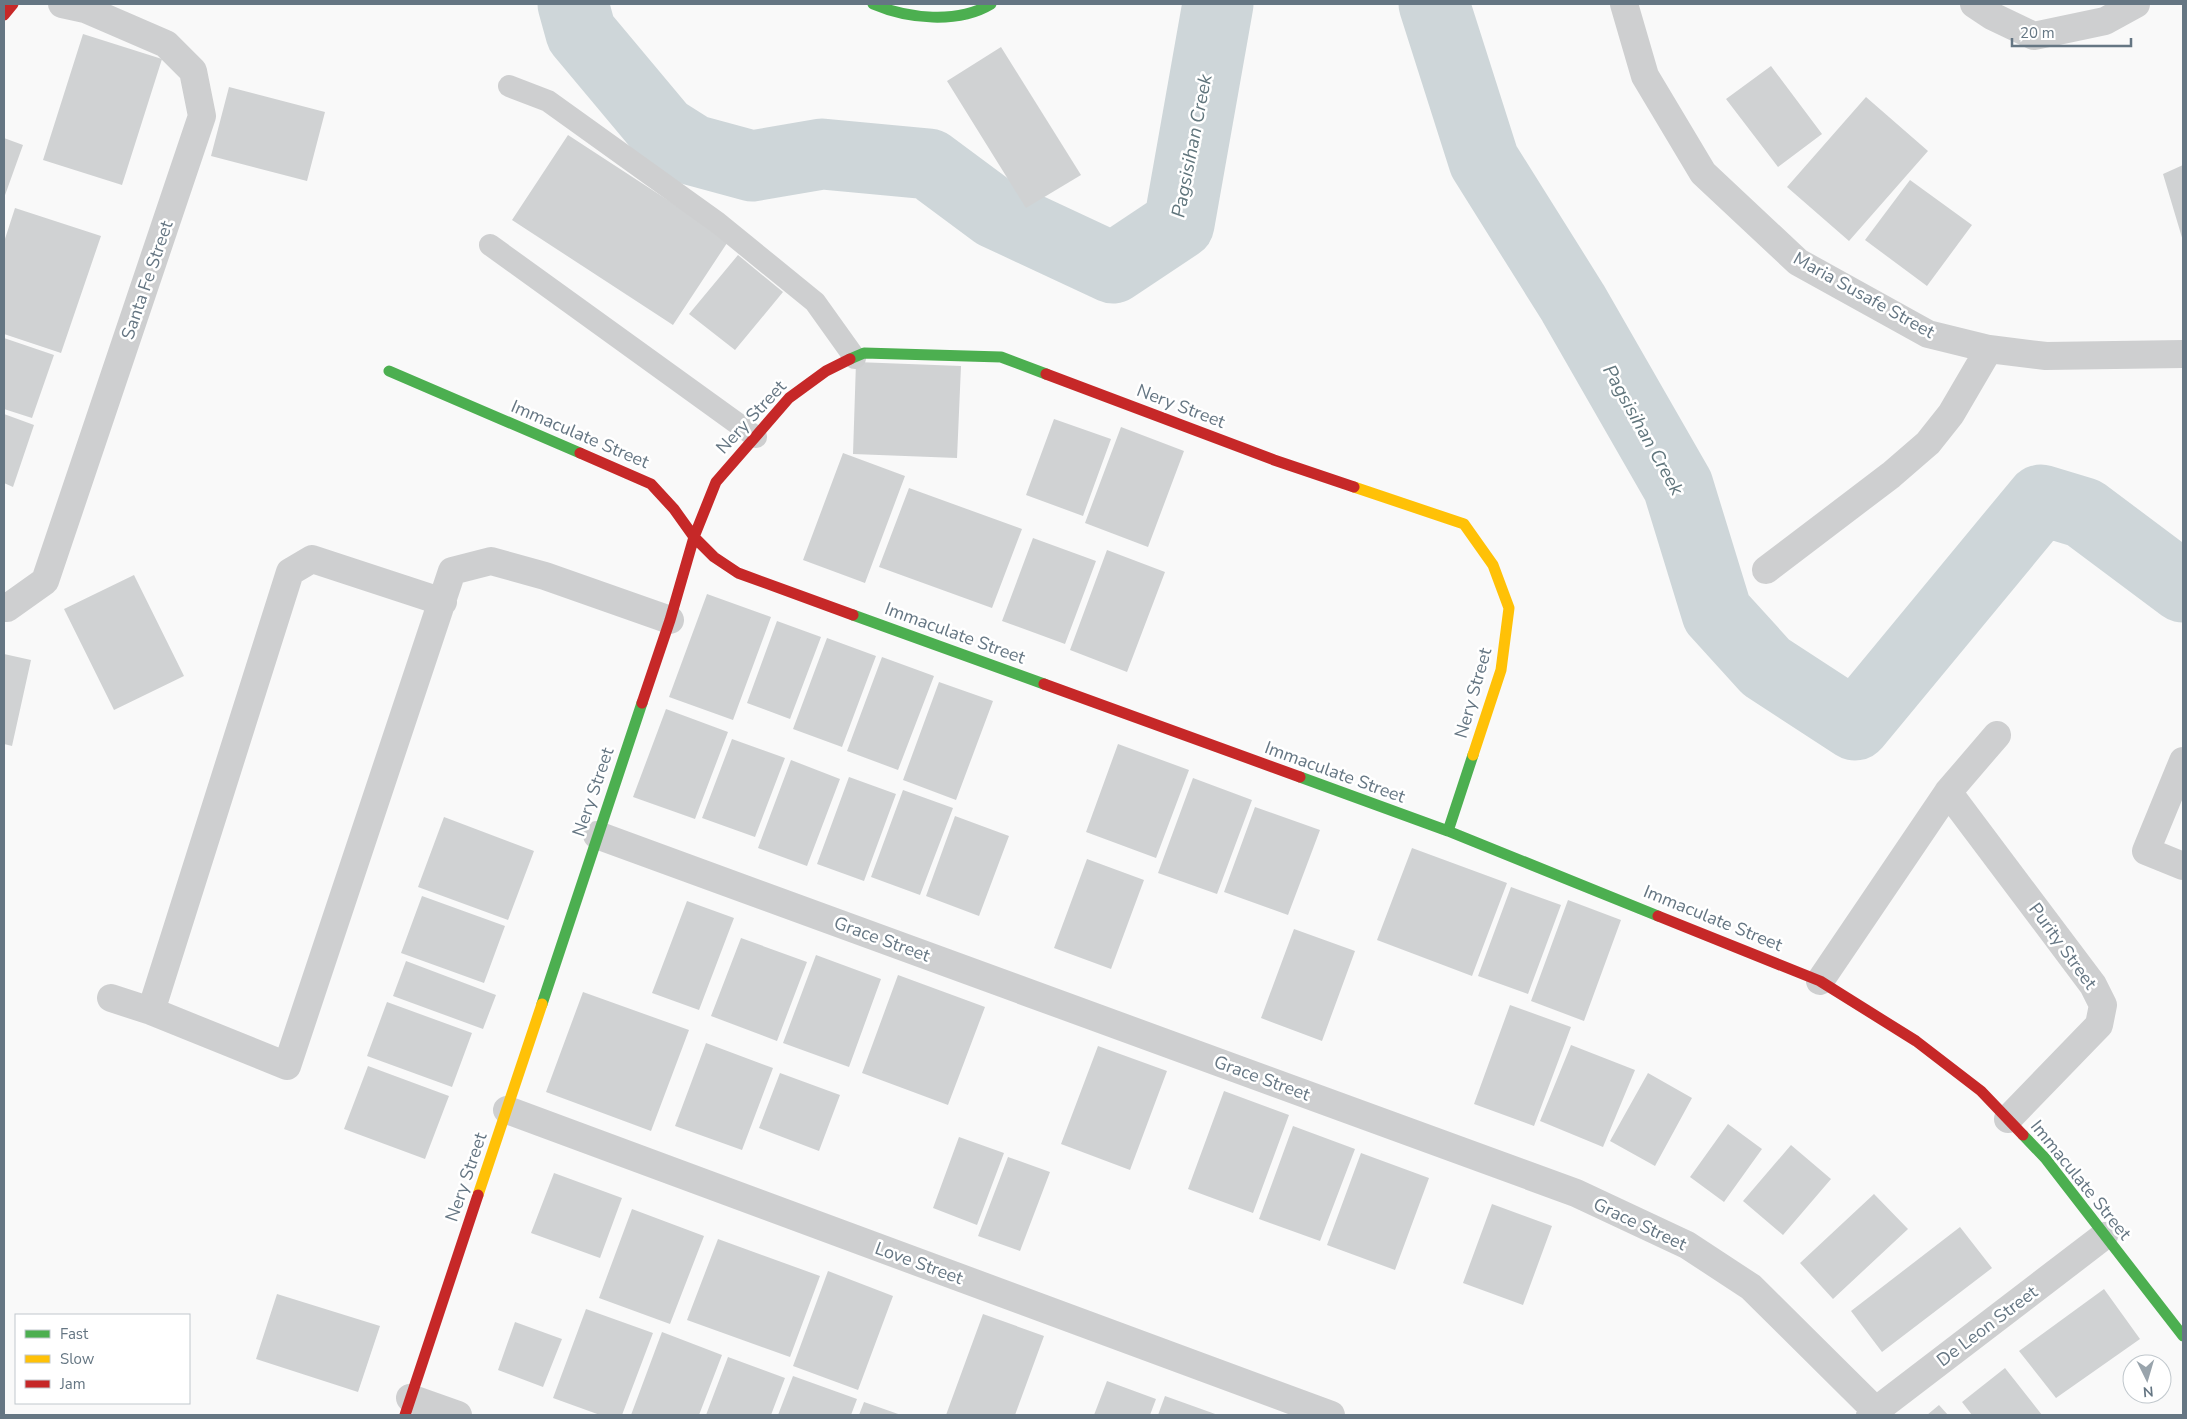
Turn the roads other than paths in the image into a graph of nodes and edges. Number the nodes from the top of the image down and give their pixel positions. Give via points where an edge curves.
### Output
1 (13, 4) edge
2 (62, 4) edge
3 (873, 4) edge
4 (991, 4) edge
5 (1624, 4) edge
6 (1974, 4) edge
7 (2136, 4) edge
8 (4, 15) edge
9 (509, 86) dead end
10 (490, 245) dead end
11 (1990, 349) junction
12 (2183, 354) edge
13 (855, 358) junction
14 (388, 371) dead end
15 (756, 437) junction
16 (694, 537) junction
17 (1766, 570) dead end
18 (443, 602) junction
19 (4, 608) edge
20 (670, 620) junction
21 (1997, 735) dead end
22 (2183, 761) edge
23 (1948, 792) junction
24 (1448, 832) junction
25 (597, 835) junction
26 (2183, 866) edge
27 (1820, 981) junction
28 (111, 998) dead end
29 (151, 1012) junction
30 (507, 1110) junction
31 (2008, 1119) junction
32 (2104, 1236) junction
33 (2183, 1336) edge
34 (407, 1407) edge
35 (1873, 1413) edge
36 (458, 1415) edge
37 (1332, 1415) edge

1 - 8 street
2 - 19 street, Santa Fe Street via 85,9 166,44 193,71 202,116 45,581
3 - 4 street via 883,9 936,16 973,13
5 - 11 street, Maria Susafe Street via 1645,76 1703,173 1798,262 1928,334
6 - 7 street via 2034,36 2105,21
9 - 13 lane via 548,101 718,223 815,302
10 - 15 lane
11 - 12 street, Maria Susafe Street via 2046,356
11 - 17 street via 1951,414 1928,443
13 - 15 street, Nery Street via 826,371 790,398
13 - 24 street, Nery Street via 864,353 1001,357 1274,460 1464,524 1493,565 1509,608 1501,670
14 - 16 street, Immaculate Street via 651,484 674,508
15 - 16 street, Nery Street via 716,482
16 - 20 street, Nery Street
16 - 24 street, Immaculate Street via 714,557 738,573
18 - 20 street via 452,572 491,561 545,576
18 - 29 street via 312,559 290,572
18 - 29 street via 287,1066
20 - 25 street, Nery Street
21 - 23 street
22 - 26 street via 2146,851
23 - 27 street
23 - 31 street, Purity Street via 2093,985 2103,1005 2099,1026
24 - 27 street, Immaculate Street
25 - 30 street, Nery Street
25 - 35 street, Grace Street via 1576,1193 1687,1245 1751,1287
27 - 31 street, Immaculate Street via 1916,1041 1981,1090
28 - 29 street
30 - 34 street, Nery Street
30 - 37 street, Love Street
31 - 32 street, Immaculate Street via 2045,1158
32 - 33 street, Immaculate Street
32 - 35 street, De Leon Street
34 - 36 street

